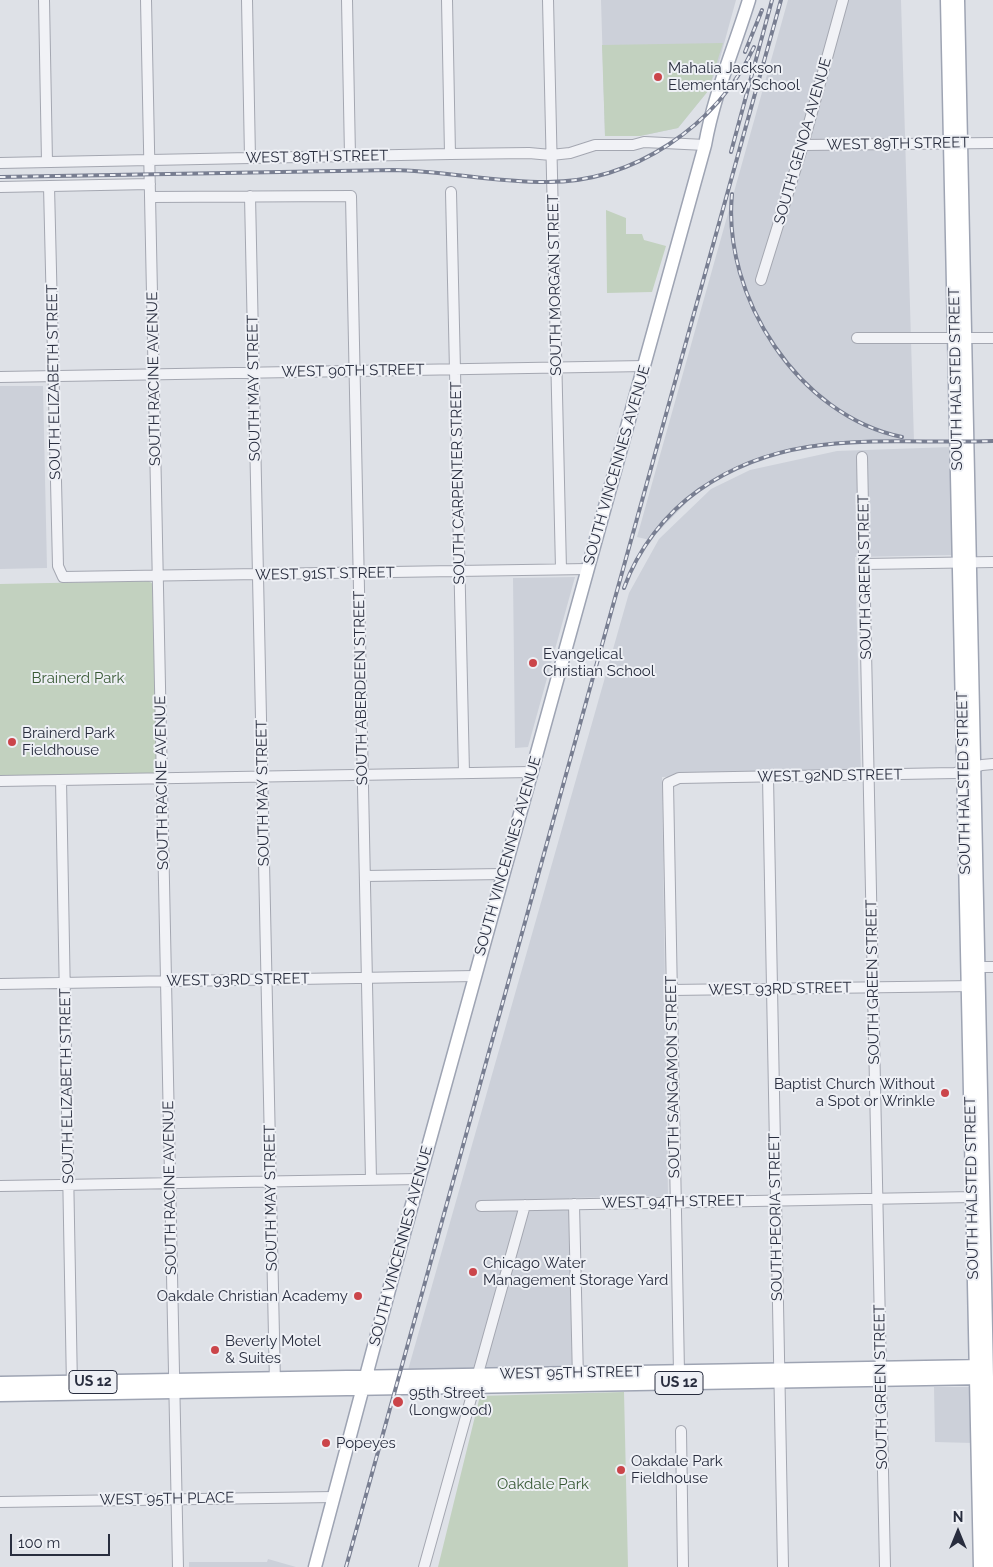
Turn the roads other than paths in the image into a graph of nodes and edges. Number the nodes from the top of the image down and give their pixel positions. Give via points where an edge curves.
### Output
1 (44, 0) edge
2 (146, 0) edge
3 (247, 0) edge
4 (346, 0) edge
5 (447, 0) edge
6 (548, 0) edge
7 (748, 0) edge
8 (844, 0) edge
9 (947, 0) edge
10 (958, 0) edge
11 (956, 143) junction
12 (993, 143) edge
13 (705, 145) junction
14 (803, 145) junction
15 (450, 154) junction
16 (552, 155) junction
17 (350, 156) junction
18 (250, 158) junction
19 (149, 160) junction
20 (47, 162) junction
21 (0, 163) edge
22 (150, 184) junction
23 (49, 186) junction
24 (0, 187) edge
25 (451, 192) dead end
26 (250, 196) junction
27 (150, 197) junction
28 (761, 280) dead end
29 (857, 338) dead end
30 (993, 338) edge
31 (960, 339) junction
32 (645, 366) junction
33 (556, 368) junction
34 (455, 369) junction
35 (354, 371) junction
36 (254, 373) junction
37 (154, 374) junction
38 (53, 376) junction
39 (0, 377) edge
40 (862, 457) dead end
41 (965, 562) junction
42 (993, 562) edge
43 (865, 564) junction
44 (561, 569) junction
45 (588, 569) junction
46 (460, 571) junction
47 (359, 573) junction
48 (258, 575) junction
49 (158, 576) junction
50 (63, 577) joint
51 (993, 764) edge
52 (969, 769) junction
53 (531, 772) junction
54 (464, 773) junction
55 (363, 774) junction
56 (262, 776) junction
57 (869, 776) junction
58 (768, 777) junction
59 (162, 778) junction
60 (61, 780) junction
61 (0, 781) edge
62 (668, 783) joint
63 (503, 874) junction
64 (365, 876) junction
65 (973, 967) junction
66 (993, 967) edge
67 (475, 976) junction
68 (367, 978) junction
69 (266, 979) junction
70 (166, 981) junction
71 (65, 983) junction
72 (0, 984) edge
73 (973, 986) junction
74 (873, 988) junction
75 (772, 989) junction
76 (671, 990) junction
77 (983, 1168) edge
78 (419, 1179) junction
79 (372, 1180) junction
80 (271, 1182) junction
81 (170, 1183) junction
82 (69, 1185) junction
83 (0, 1186) edge
84 (978, 1193) junction
85 (877, 1199) junction
86 (776, 1201) junction
87 (675, 1202) junction
88 (574, 1204) junction
89 (525, 1205) junction
90 (481, 1206) dead end
91 (679, 1372) junction
92 (986, 1372) edge
93 (881, 1374) junction
94 (779, 1376) junction
95 (578, 1379) junction
96 (475, 1381) junction
97 (363, 1382) junction
98 (0, 1383) edge
99 (275, 1385) junction
100 (174, 1386) junction
101 (72, 1387) junction
102 (0, 1395) edge
103 (681, 1431) dead end
104 (334, 1497) junction
105 (176, 1499) junction
106 (0, 1502) edge
107 (178, 1567) edge
108 (315, 1567) edge
109 (424, 1567) edge
110 (683, 1567) edge
111 (783, 1567) edge
112 (885, 1567) edge
113 (980, 1567) edge
114 (991, 1567) edge

1 - 20 street
2 - 19 street, SOUTH RACINE AVENUE
3 - 18 street
4 - 17 street
5 - 15 street
6 - 16 street, SOUTH MORGAN STREET
7 - 13 main road, SOUTH VINCENNES AVENUE via 734,47 733,65
8 - 14 street, SOUTH GENOA AVENUE
9 - 11 main road, SOUTH HALSTED STREET
10 - 11 main road, SOUTH HALSTED STREET
11 - 12 street, WEST 89TH STREET
11 - 14 street, WEST 89TH STREET
11 - 31 main road, SOUTH HALSTED STREET
13 - 16 street, WEST 89TH STREET via 672,142 595,145
13 - 32 main road, SOUTH VINCENNES AVENUE
14 - 28 street, SOUTH GENOA AVENUE
15 - 16 street, WEST 89TH STREET
15 - 17 street, WEST 89TH STREET
16 - 33 street, SOUTH MORGAN STREET
17 - 18 street, WEST 89TH STREET
18 - 19 street, WEST 89TH STREET
19 - 20 street, WEST 89TH STREET
19 - 22 street, SOUTH RACINE AVENUE
20 - 21 street, WEST 89TH STREET
22 - 23 street
22 - 27 street, SOUTH RACINE AVENUE
23 - 24 street
23 - 38 street, SOUTH ELIZABETH STREET
25 - 34 street, SOUTH CARPENTER STREET
26 - 27 street
26 - 35 street, SOUTH ABERDEEN STREET via 351,196
26 - 36 street, SOUTH MAY STREET
27 - 37 street, SOUTH RACINE AVENUE
29 - 31 street
30 - 31 street
31 - 41 main road, SOUTH HALSTED STREET
32 - 33 street, WEST 90TH STREET
32 - 45 main road, SOUTH VINCENNES AVENUE
33 - 34 street, WEST 90TH STREET
33 - 44 street, SOUTH MORGAN STREET
34 - 35 street, WEST 90TH STREET
34 - 46 street, SOUTH CARPENTER STREET
35 - 36 street, WEST 90TH STREET
35 - 47 street, SOUTH ABERDEEN STREET
36 - 37 street, WEST 90TH STREET
36 - 48 street, SOUTH MAY STREET
37 - 38 street, WEST 90TH STREET
37 - 49 street, SOUTH RACINE AVENUE
38 - 39 street, WEST 90TH STREET
38 - 50 street, SOUTH ELIZABETH STREET via 58,566
40 - 43 street, SOUTH GREEN STREET
41 - 42 street
41 - 43 street
41 - 52 main road, SOUTH HALSTED STREET
43 - 57 street, SOUTH GREEN STREET
44 - 45 street, WEST 91ST STREET
44 - 46 street, WEST 91ST STREET
45 - 53 main road, SOUTH VINCENNES AVENUE
46 - 47 street, WEST 91ST STREET
46 - 54 street, SOUTH CARPENTER STREET
47 - 48 street, WEST 91ST STREET
47 - 55 street, SOUTH ABERDEEN STREET
48 - 49 street, WEST 91ST STREET
48 - 56 street, SOUTH MAY STREET
49 - 50 street, WEST 91ST STREET
49 - 59 street, SOUTH RACINE AVENUE
51 - 52 street, WEST 92ND STREET
52 - 57 street, WEST 92ND STREET via 955,773
52 - 65 main road, SOUTH HALSTED STREET
53 - 54 street
53 - 63 main road, SOUTH VINCENNES AVENUE
54 - 55 street
55 - 56 street
55 - 64 street, SOUTH ABERDEEN STREET
56 - 59 street
56 - 69 street, SOUTH MAY STREET
57 - 58 street, WEST 92ND STREET
57 - 74 street, SOUTH GREEN STREET
58 - 62 street, WEST 92ND STREET via 679,778
58 - 75 street, SOUTH PEORIA STREET
59 - 60 street
59 - 70 street, SOUTH RACINE AVENUE
60 - 61 street
60 - 71 street, SOUTH ELIZABETH STREET
62 - 76 street, SOUTH SANGAMON STREET
63 - 64 street
63 - 67 main road, SOUTH VINCENNES AVENUE
64 - 68 street, SOUTH ABERDEEN STREET
65 - 66 street
65 - 73 main road, SOUTH HALSTED STREET
67 - 68 street, WEST 93RD STREET
67 - 78 main road, SOUTH VINCENNES AVENUE
68 - 69 street, WEST 93RD STREET
68 - 79 street, SOUTH ABERDEEN STREET
69 - 70 street, WEST 93RD STREET
69 - 80 street, SOUTH MAY STREET
70 - 71 street, WEST 93RD STREET
70 - 81 street, SOUTH RACINE AVENUE
71 - 72 street, WEST 93RD STREET
71 - 82 street, SOUTH ELIZABETH STREET
73 - 74 street, WEST 93RD STREET
73 - 77 main road, SOUTH HALSTED STREET
74 - 75 street, WEST 93RD STREET
74 - 85 street, SOUTH GREEN STREET
75 - 76 street, WEST 93RD STREET
75 - 86 street, SOUTH PEORIA STREET
76 - 87 street, SOUTH SANGAMON STREET
77 - 84 main road, SOUTH HALSTED STREET
78 - 79 street
78 - 97 main road, SOUTH VINCENNES AVENUE
79 - 80 street
80 - 81 street
80 - 99 street, SOUTH MAY STREET
81 - 82 street
81 - 100 street, SOUTH RACINE AVENUE
82 - 83 street
82 - 101 street, SOUTH ELIZABETH STREET
84 - 85 street, WEST 94TH STREET
84 - 92 main road, SOUTH HALSTED STREET
85 - 86 street, WEST 94TH STREET
85 - 93 street, SOUTH GREEN STREET
86 - 87 street, WEST 94TH STREET
86 - 94 street, SOUTH PEORIA STREET
87 - 88 street, WEST 94TH STREET
87 - 91 street, SOUTH SANGAMON STREET
88 - 89 street, WEST 94TH STREET
88 - 95 street
89 - 90 street, WEST 94TH STREET
89 - 96 street
91 - 94 main road, WEST 95TH STREET / US 12
91 - 95 main road, WEST 95TH STREET / US 12
92 - 93 main road, WEST 95TH STREET / US 12
92 - 113 main road, SOUTH HALSTED STREET
92 - 114 main road, SOUTH HALSTED STREET
93 - 94 main road, WEST 95TH STREET / US 12
93 - 112 street, SOUTH GREEN STREET
94 - 95 main road, WEST 95TH STREET / US 12
94 - 111 street, SOUTH PEORIA STREET
95 - 96 main road, WEST 95TH STREET / US 12
96 - 97 main road, WEST 95TH STREET / US 12
96 - 109 street
97 - 99 main road, WEST 95TH STREET / US 12
97 - 104 main road, SOUTH VINCENNES AVENUE
98 - 101 main road, WEST 95TH STREET / US 12
99 - 100 main road, WEST 95TH STREET / US 12
100 - 101 main road, WEST 95TH STREET / US 12
100 - 105 street, SOUTH RACINE AVENUE
101 - 102 main road, WEST 95TH STREET / US 12
103 - 110 street
104 - 105 street, WEST 95TH PLACE
104 - 108 main road, SOUTH VINCENNES AVENUE
105 - 106 street, WEST 95TH PLACE
105 - 107 street, SOUTH RACINE AVENUE

